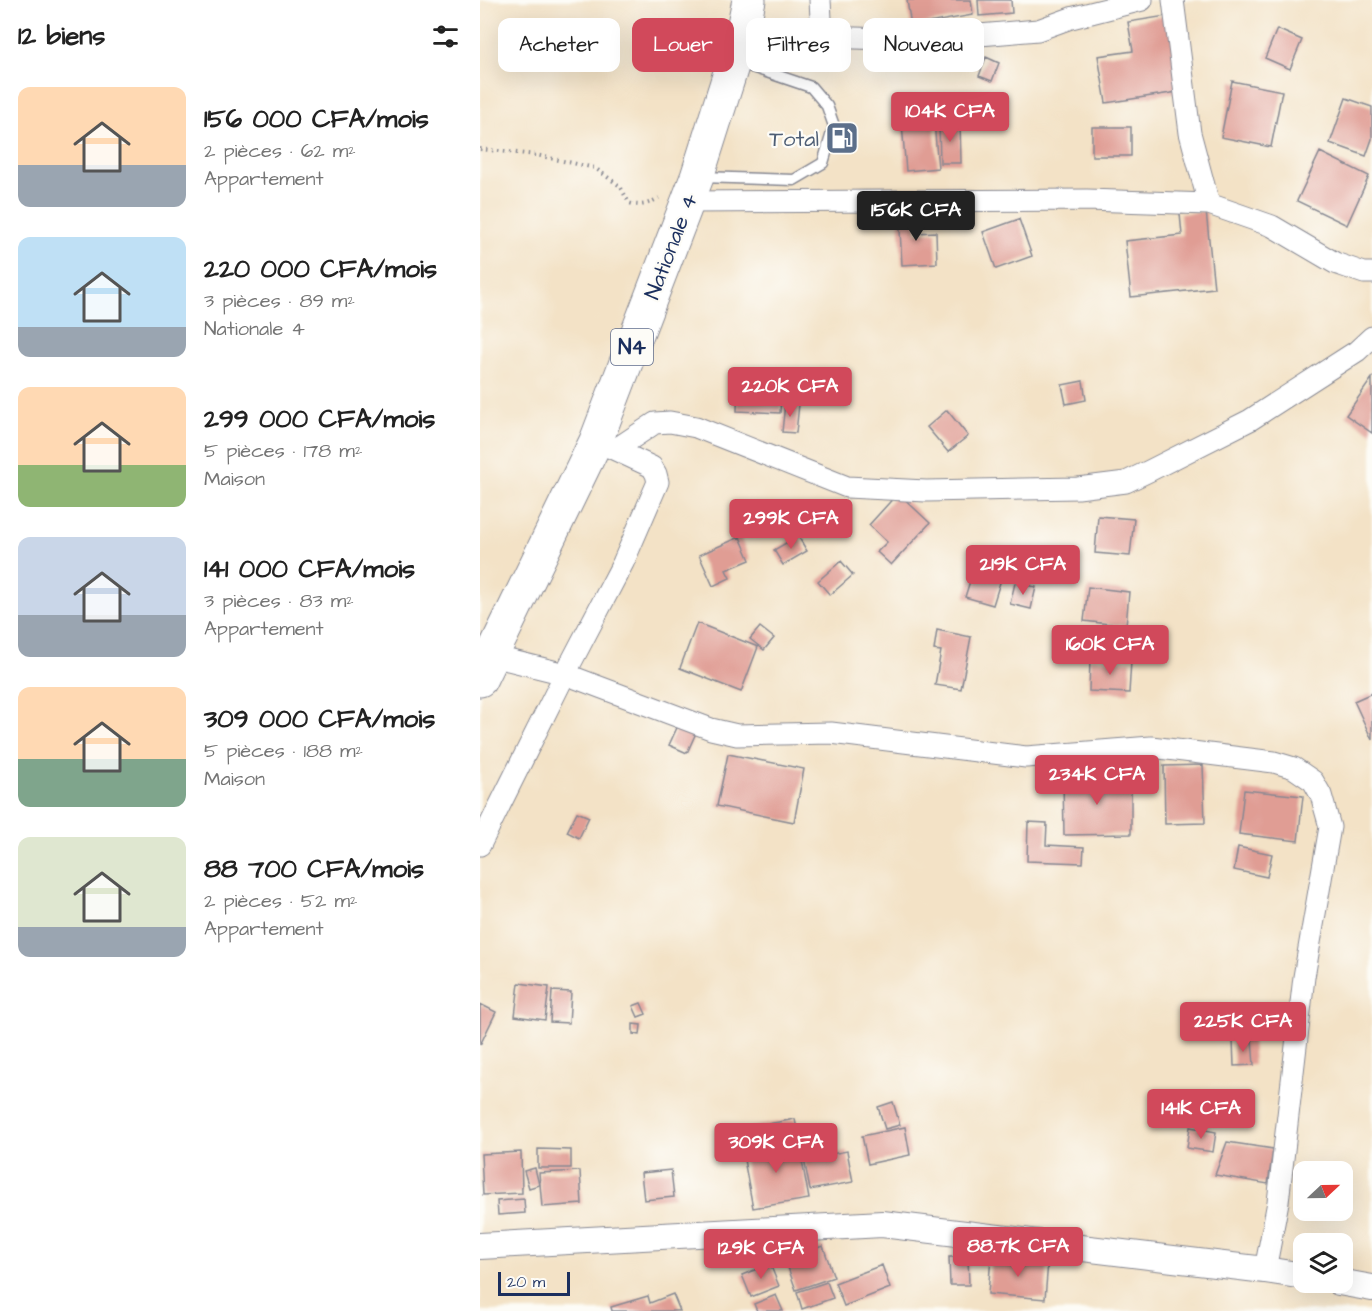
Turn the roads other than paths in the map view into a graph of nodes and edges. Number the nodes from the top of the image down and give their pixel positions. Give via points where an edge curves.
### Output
1 (820, 0) edge
2 (1142, 0) edge
3 (1173, 0) edge
4 (746, 12) edge
5 (764, 18) edge
6 (821, 18) edge
7 (851, 38) edge
8 (734, 60) joint
9 (730, 72) edge
10 (692, 188) junction
11 (1209, 204) junction
12 (1372, 273) edge
13 (1372, 337) edge
14 (606, 445) junction
15 (486, 668) edge
16 (565, 674) junction
17 (480, 845) edge
18 (480, 1246) edge
19 (1265, 1270) junction
20 (1293, 1274) edge
21 (1353, 1285) edge
22 (1372, 1288) edge

1 - 6 street
2 - 7 street via 1038,30 921,40
3 - 11 street via 1190,134
4 - 5 street
4 - 8 highway, Nationale 4 / N4
8 - 10 lane via 811,87 827,106 834,126 823,163 794,180
9 - 10 highway, Nationale 4 / N4
10 - 11 street
10 - 14 highway, Nationale 4 / N4
11 - 12 street via 1272,226 1335,263
13 - 14 street via 1357,351 1250,420 1126,482 1078,488 926,491 847,487 696,427 670,422 655,423
14 - 15 highway, Nationale 4 / N4
14 - 16 street via 652,468 658,482 623,563
15 - 16 street
16 - 17 street
16 - 19 street via 711,729 737,735 831,733 1026,757 1151,747 1274,762 1294,768 1313,781 1322,795 1330,827 1304,977 1278,1202
18 - 19 street via 882,1224
19 - 20 street
21 - 22 street

